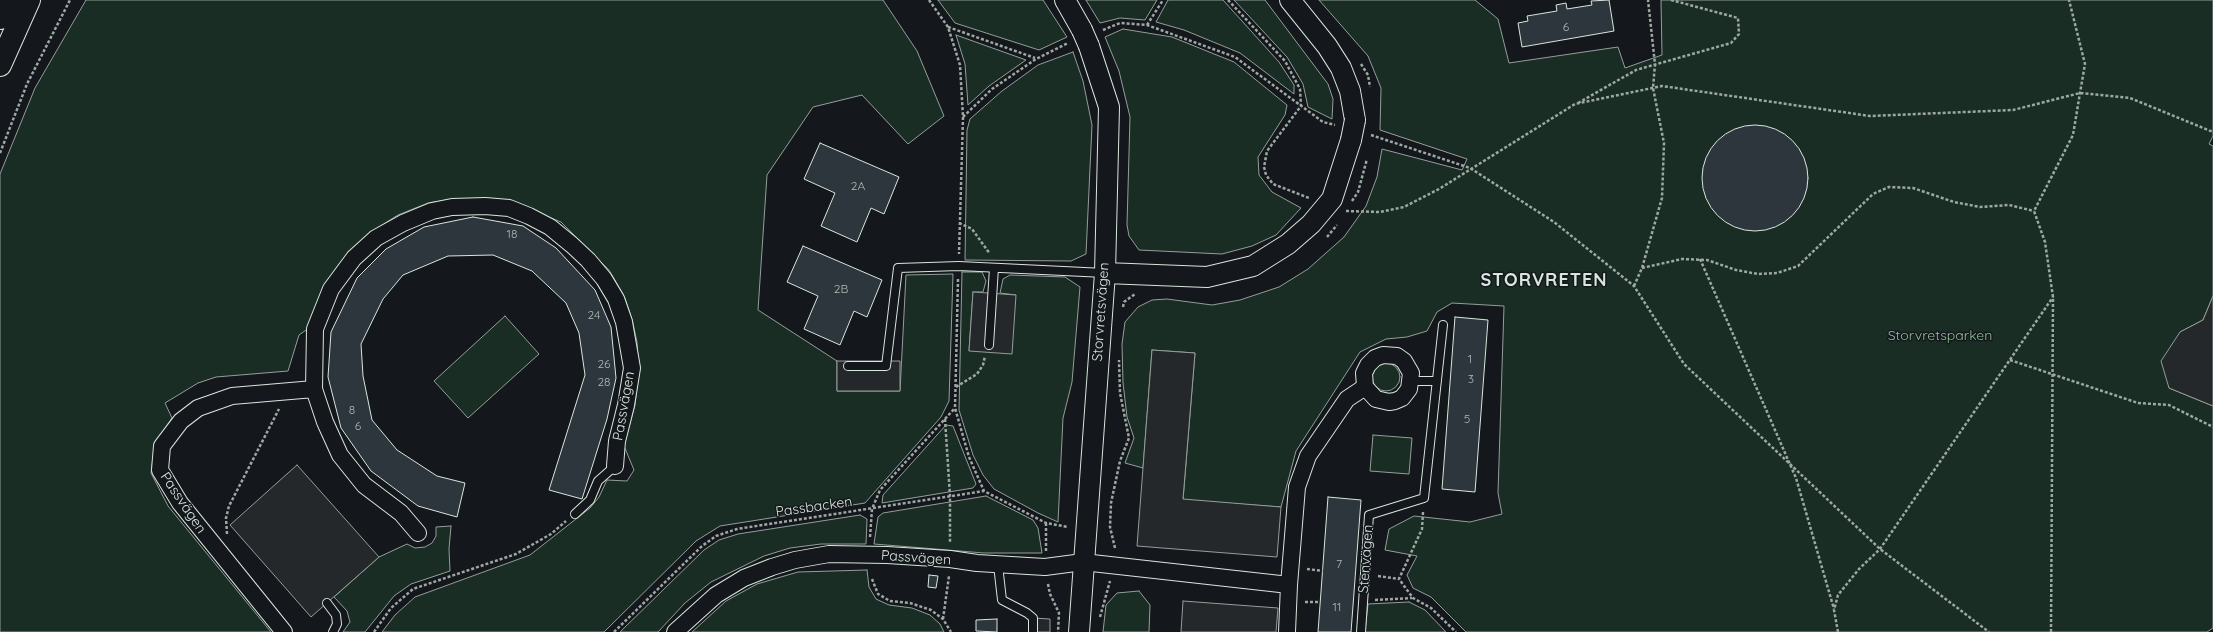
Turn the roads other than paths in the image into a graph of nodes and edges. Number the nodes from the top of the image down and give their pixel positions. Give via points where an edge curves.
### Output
1 (6, 0) edge
2 (29, 0) edge
3 (1065, 0) edge
4 (1290, 0) edge
5 (0, 18) edge
6 (0, 65) edge
7 (994, 268) junction
8 (1105, 273) junction
9 (1443, 325) dead end
10 (989, 345) road end
11 (848, 366) dead end
12 (1412, 381) junction
13 (1437, 381) junction
14 (1365, 387) junction
15 (314, 389) junction
16 (615, 466) joint
17 (574, 514) road end
18 (418, 533) dead end
19 (1083, 562) junction
20 (998, 565) junction
21 (1289, 585) junction
22 (327, 603) dead end
23 (284, 632) edge
24 (333, 632) edge
25 (675, 632) edge
26 (1033, 632) edge
27 (1078, 632) edge
28 (1287, 632) edge
29 (1361, 632) edge

1 - 5 main road
2 - 6 main road
3 - 8 street, Storvretsvägen via 1085,37 1109,107
4 - 8 street via 1341,68 1350,90 1356,129 1332,200 1339,210 1311,224 1288,244 1253,266 1207,276
7 - 8 lane
7 - 10 lane
7 - 11 lane via 898,268 886,366
8 - 19 street, Storvretsvägen
9 - 13 lane
12 - 13 lane
12 - 14 street via 1402,398 1389,402 1376,399
12 - 14 street via 1411,373 1404,361 1397,356 1383,355 1368,365 1364,373
13 - 29 lane, Stenvägen via 1424,498 1369,516
14 - 21 street via 1347,399 1308,456 1297,487
15 - 16 street, Passvägen via 315,329 331,289 354,258 376,238 403,223 432,212 452,207 509,208 550,227 572,245 604,279 616,299 624,322 632,368 617,441
15 - 18 street, Passvägen via 340,455 364,485 401,513
15 - 23 street, Passvägen via 232,396 198,408 180,421 162,446 160,470 180,503
16 - 17 lane via 598,481 590,500
19 - 20 street, Passvägen via 1045,567
19 - 21 street
19 - 27 street, Storvretsvägen
20 - 25 street, Passvägen via 950,559 829,554 796,560 744,578 716,594
20 - 26 lane via 1002,600 1027,612 1033,618
21 - 28 street
22 - 24 lane via 336,615 337,624

